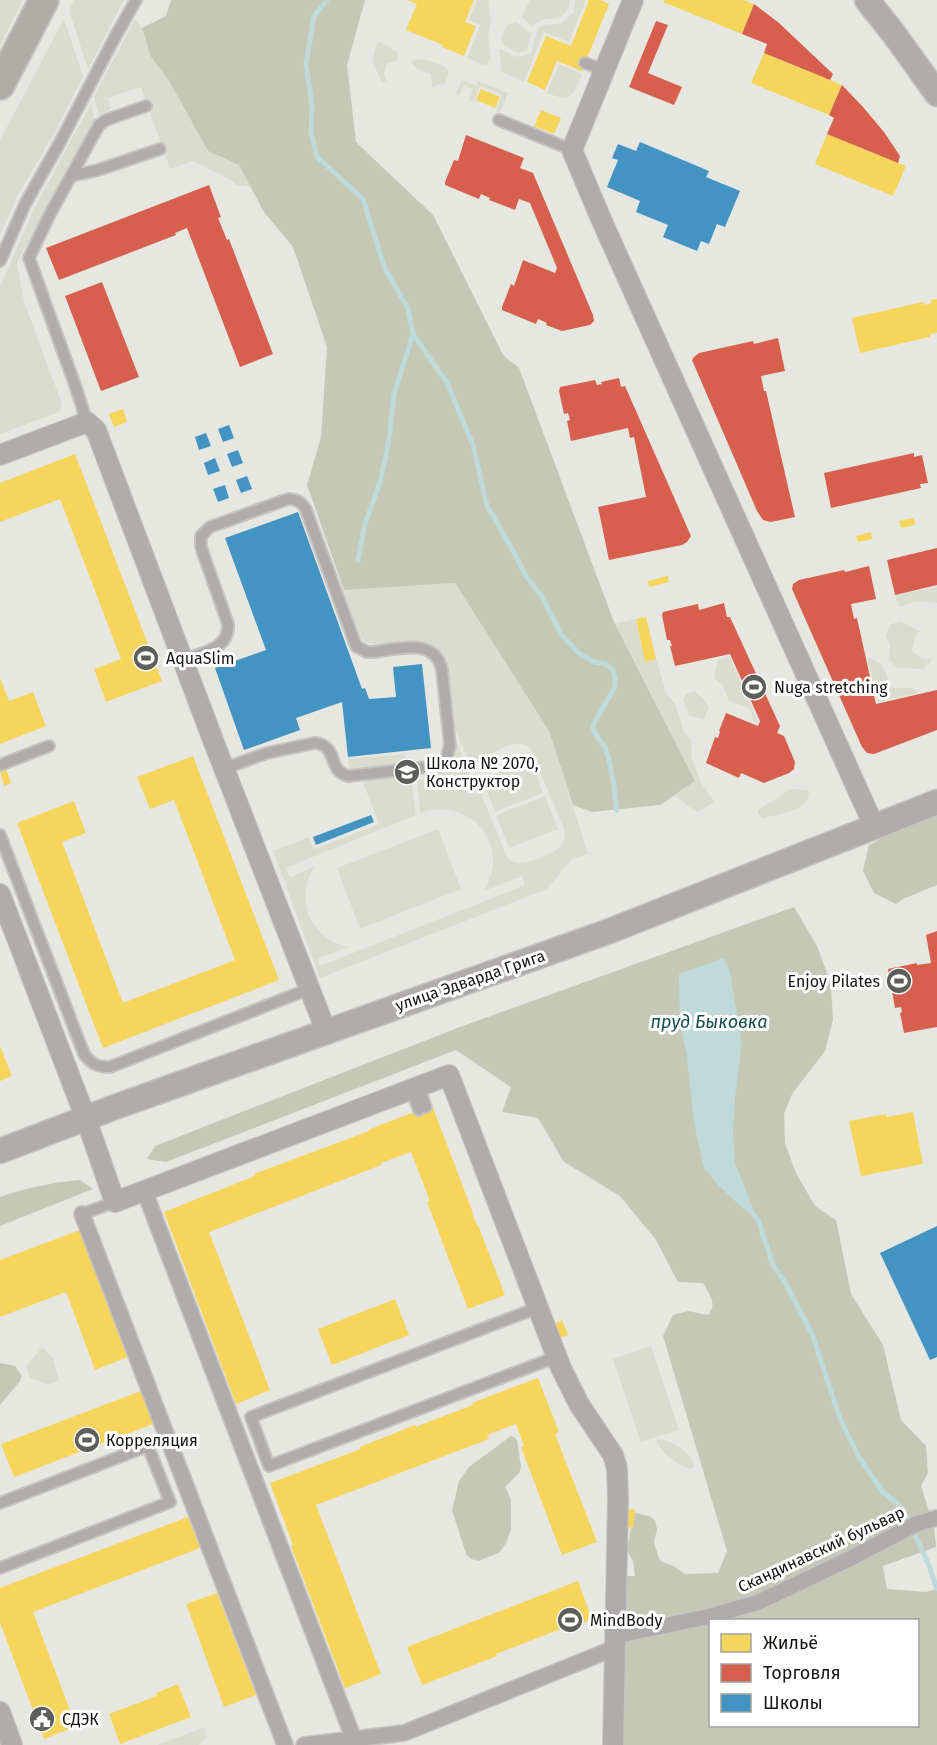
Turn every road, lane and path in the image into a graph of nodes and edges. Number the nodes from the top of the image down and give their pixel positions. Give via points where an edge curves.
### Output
1 (44, 0) edge
2 (136, 0) edge
3 (633, 0) edge
4 (867, 0) edge
5 (585, 63) dead end
6 (604, 70) junction
7 (0, 85) edge
8 (937, 94) edge
9 (146, 106) dead end
10 (499, 120) dead end
11 (160, 148) dead end
12 (572, 150) junction
13 (71, 176) junction
14 (0, 261) edge
15 (87, 422) junction
16 (0, 455) edge
17 (183, 660) junction
18 (49, 746) dead end
19 (0, 765) edge
20 (223, 769) junction
21 (937, 802) edge
22 (874, 826) junction
23 (0, 835) edge
24 (0, 894) edge
25 (309, 989) junction
26 (326, 1031) junction
27 (415, 1088) junction
28 (423, 1109) dead end
29 (86, 1119) junction
30 (0, 1151) edge
31 (144, 1190) junction
32 (115, 1202) junction
33 (82, 1214) joint
34 (537, 1308) junction
35 (556, 1357) junction
36 (0, 1503) edge
37 (937, 1518) edge
38 (0, 1568) edge
39 (615, 1642) junction
40 (0, 1712) edge
41 (355, 1742) edge
42 (12, 1745) edge
43 (285, 1745) edge
44 (304, 1745) edge
45 (613, 1745) edge

1 - 7 main road
2 - 14 lane via 25,204
3 - 6 street
4 - 8 street
5 - 6 lane
6 - 12 street
9 - 13 lane via 99,125
10 - 12 lane
11 - 13 lane
12 - 22 street
13 - 15 lane via 28,258
15 - 16 street
15 - 17 street via 100,436
17 - 20 street
17 - 20 lane via 217,647 228,634 201,536 210,527 288,499 297,500 306,510 356,646 373,652 422,648 433,652 439,660 450,746 446,759 437,766 348,776 339,772 328,748 315,743 267,753
18 - 19 lane
20 - 25 street
21 - 22 street, улица Эдварда Грига
22 - 26 street, улица Эдварда Грига via 607,932
23 - 25 lane via 84,1054 92,1063 110,1066
24 - 29 street
25 - 26 street
26 - 29 street, улица Эдварда Грига
27 - 28 lane
27 - 31 street
27 - 34 street via 449,1075
29 - 30 street, улица Эдварда Грига
29 - 32 street
31 - 32 street
31 - 41 street
32 - 33 lane
33 - 43 street
34 - 35 street
34 - 35 lane via 251,1417 269,1466
35 - 39 street via 617,1468
36 - 38 lane via 148,1446 170,1502
37 - 39 street, Скандинавский бульвар via 910,1526 759,1602
39 - 41 street, Скандинавский бульвар via 404,1733
39 - 45 street
40 - 42 street
41 - 44 street, Скандинавский бульвар

